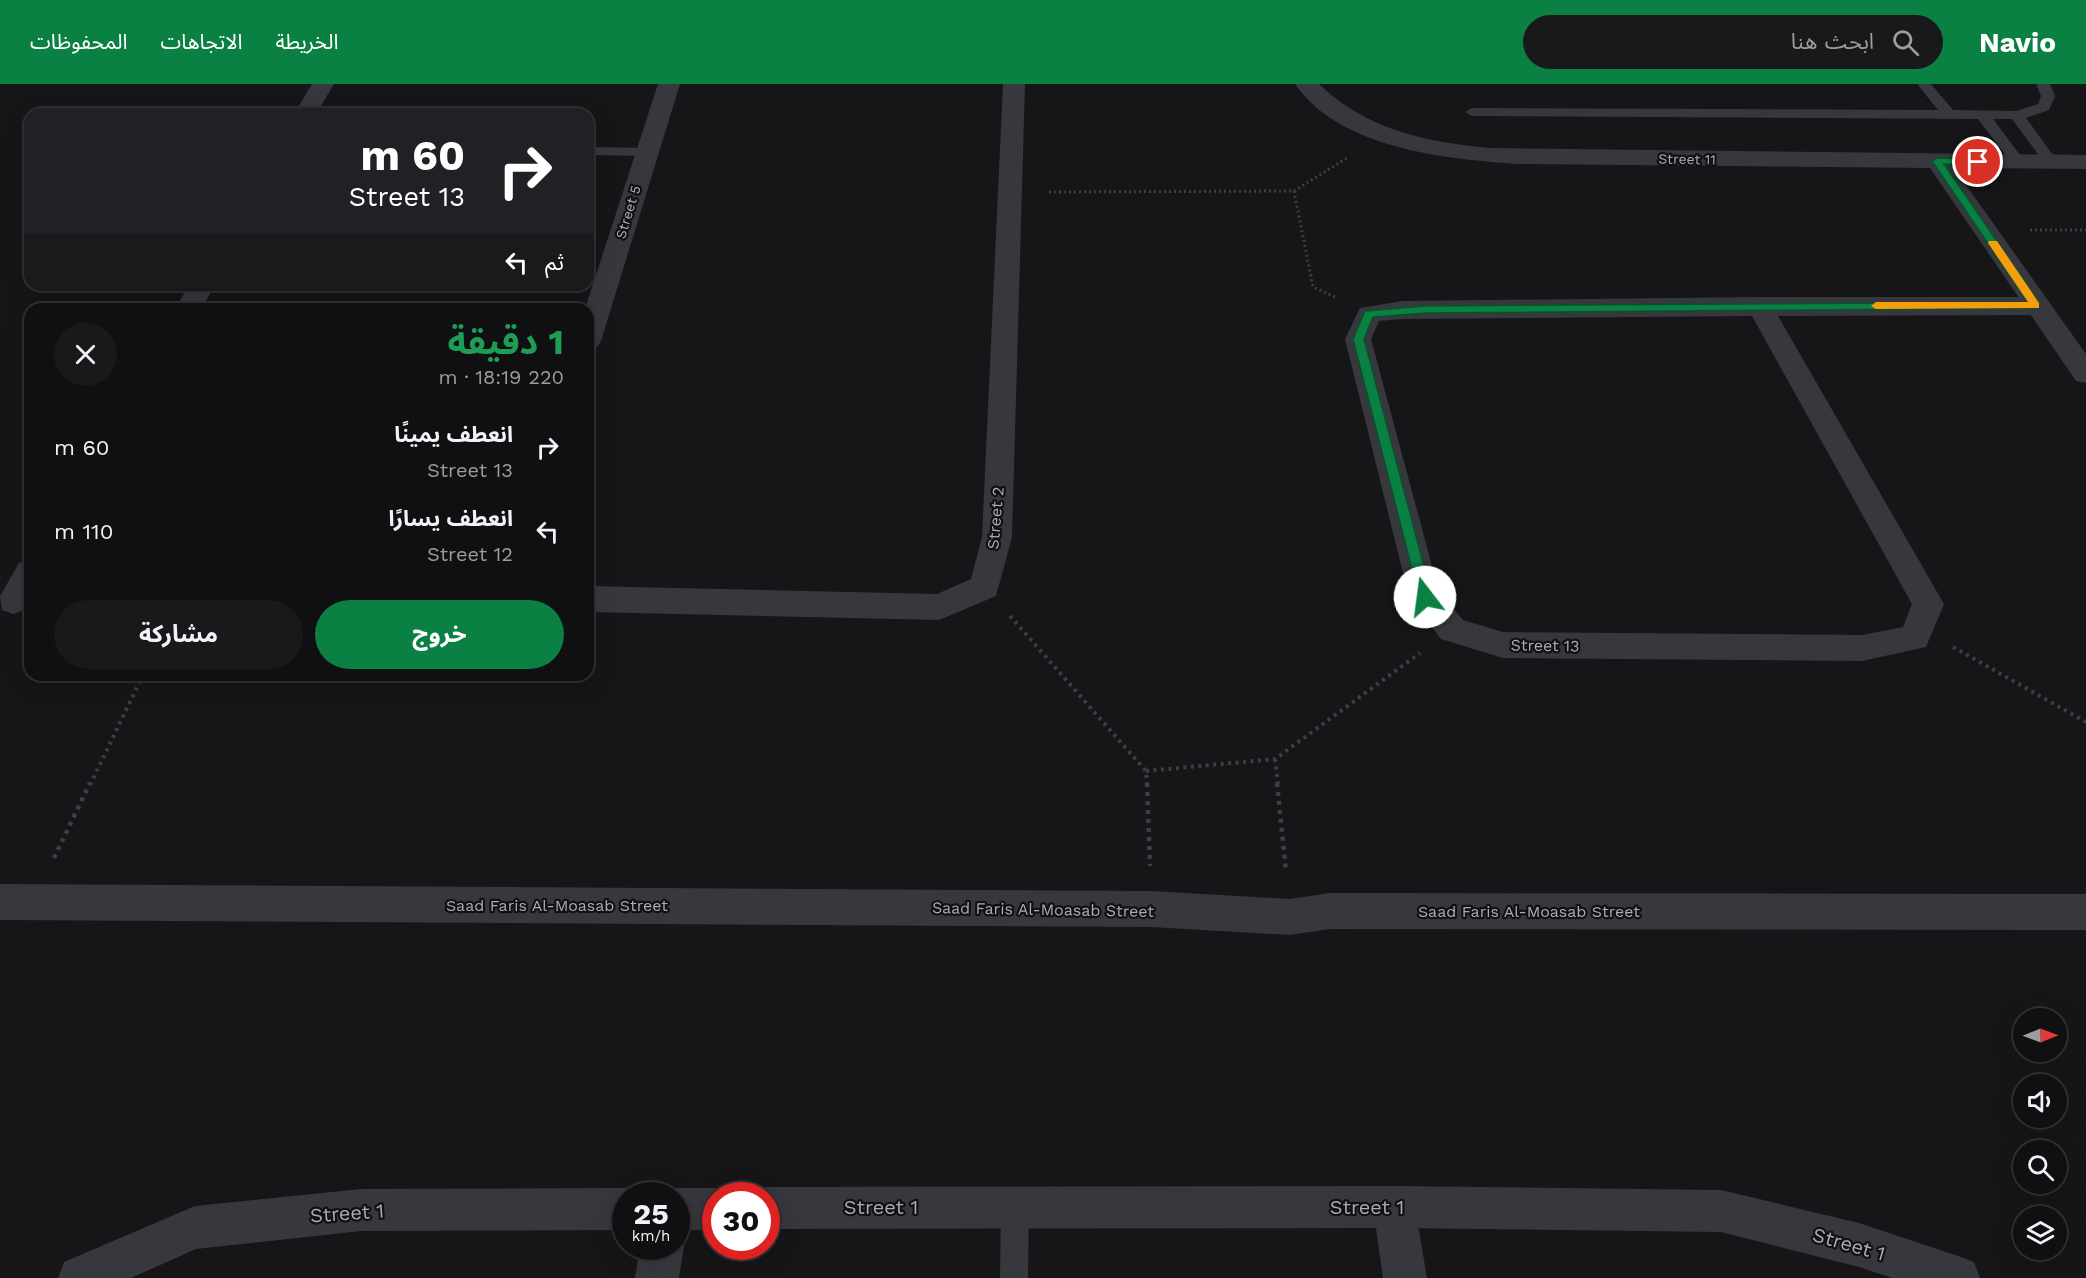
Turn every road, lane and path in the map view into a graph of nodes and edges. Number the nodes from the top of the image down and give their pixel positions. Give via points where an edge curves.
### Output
1 (323, 84) edge
2 (669, 84) edge
3 (1014, 84) edge
4 (1306, 84) edge
5 (1924, 84) edge
6 (2043, 84) edge
7 (308, 108) edge
8 (1472, 112) dead end
9 (1949, 115) junction
10 (1982, 115) junction
11 (2016, 115) junction
12 (1384, 136) junction
13 (594, 152) edge
14 (647, 152) junction
15 (1937, 161) junction
16 (2051, 162) junction
17 (2086, 162) edge
18 (2019, 163) junction
19 (1294, 191) junction
20 (1009, 192) junction
21 (1984, 230) junction
22 (2086, 230) edge
23 (1758, 306) junction
24 (2036, 306) junction
25 (1369, 314) junction
26 (594, 322) edge
27 (2086, 375) edge
28 (24, 583) edge
29 (985, 587) junction
30 (594, 599) edge
31 (14, 601) edge
32 (1919, 627) junction
33 (1452, 630) junction
34 (140, 681) edge
35 (2086, 722) edge
36 (1275, 759) junction
37 (1146, 771) junction
38 (16, 902) edge
39 (1151, 909) junction
40 (2086, 912) edge
41 (1290, 918) junction
42 (1015, 1206) junction
43 (1394, 1207) junction
44 (780, 1208) edge
45 (612, 1209) edge
46 (660, 1260) edge
47 (80, 1278) edge
48 (657, 1278) edge
49 (1014, 1278) edge
50 (1405, 1278) edge
51 (1958, 1278) edge

1 - 7 street
2 - 14 street, Street 5
3 - 20 street, Street 2
4 - 12 street, Street 11 via 1346,119
5 - 9 lane
6 - 11 lane via 2048,96 2044,106
8 - 9 lane
9 - 10 lane
10 - 11 lane
10 - 18 lane
11 - 16 lane
12 - 15 street, Street 11 via 1468,154 1518,157
12 - 19 path
13 - 14 lane
14 - 26 street, Street 5
15 - 18 street, Street 11
15 - 21 street
16 - 17 street, Street 11
16 - 18 street, Street 11
19 - 20 path
19 - 25 path via 1313,287
20 - 29 street, Street 2 via 997,537
21 - 22 path
21 - 24 street
23 - 24 street
23 - 25 street via 1402,310
23 - 32 street via 1928,604
24 - 27 street
25 - 33 street via 1358,339 1425,597
28 - 31 street
29 - 30 street via 939,607
29 - 37 path
32 - 33 street, Street 13 via 1915,638 1862,648 1503,645
32 - 35 path
33 - 36 path
34 - 38 path
36 - 37 path
36 - 41 path
37 - 39 path
38 - 39 street, Saad Faris Al-Moasab Street
39 - 41 street, Saad Faris Al-Moasab Street
40 - 41 street, Saad Faris Al-Moasab Street via 1330,911
42 - 43 street, Street 1
42 - 44 street, Street 1
42 - 49 lane
43 - 50 street
43 - 51 street, Street 1 via 1721,1211 1859,1245
45 - 47 street, Street 1 via 361,1210 195,1228
46 - 48 street

